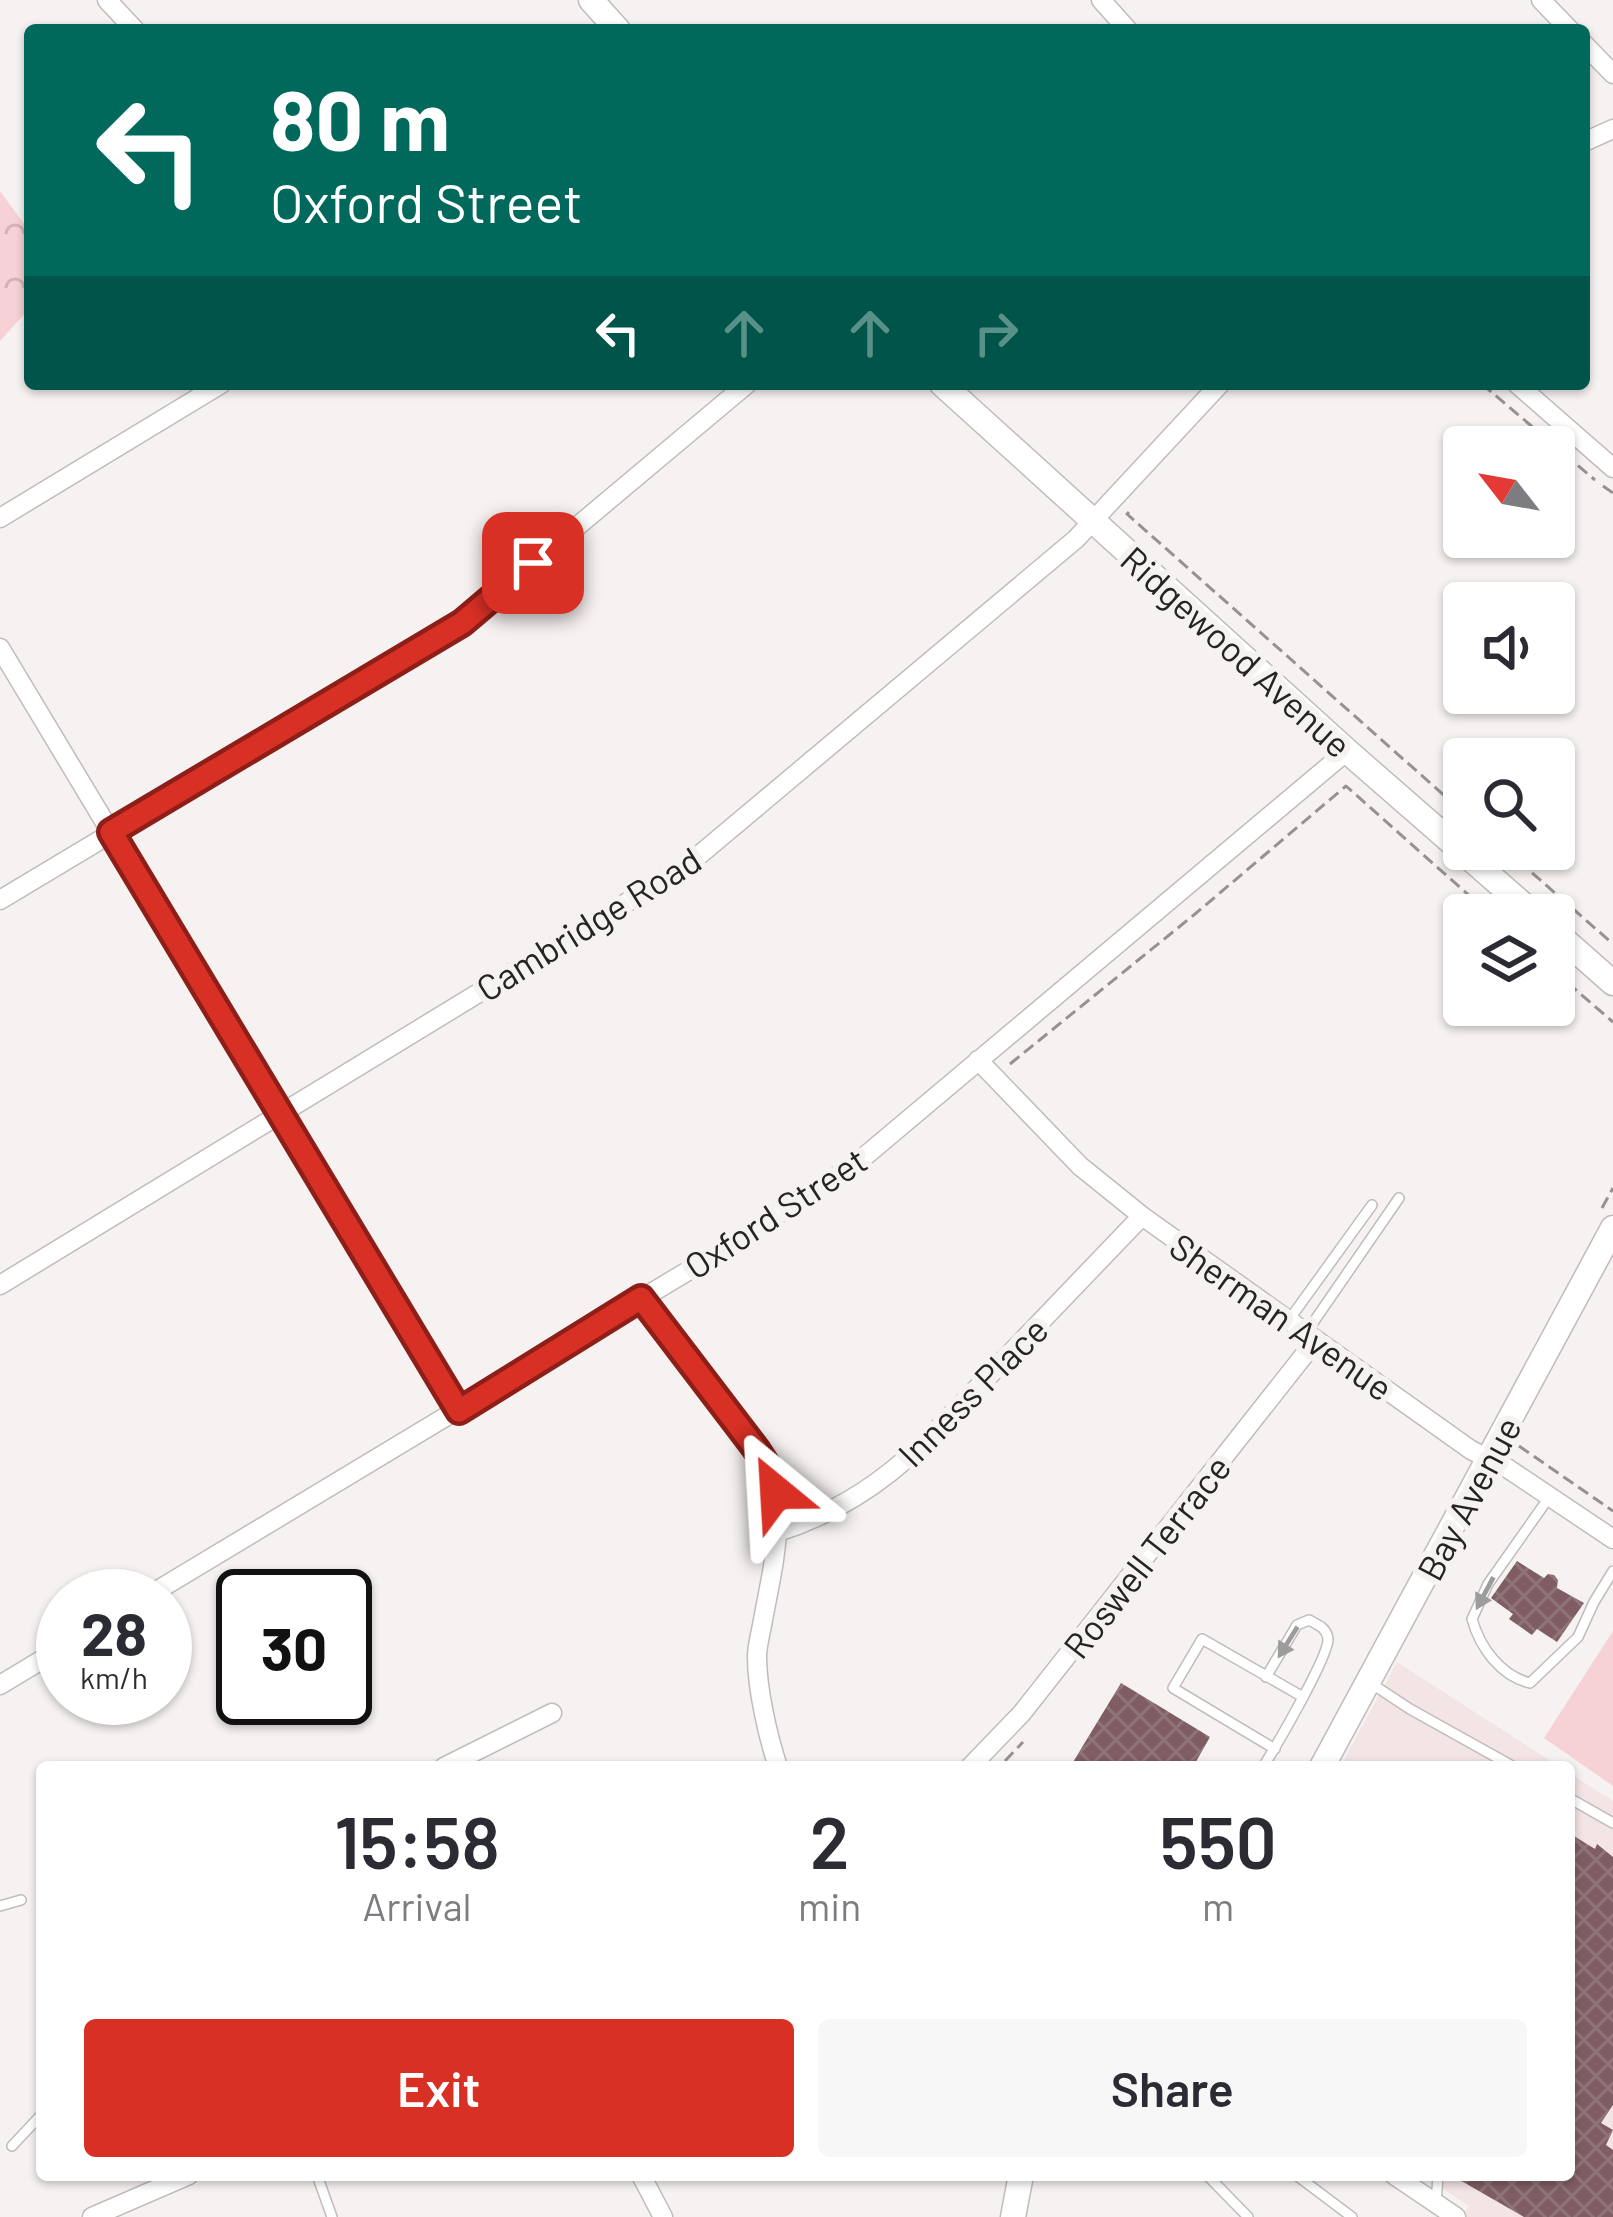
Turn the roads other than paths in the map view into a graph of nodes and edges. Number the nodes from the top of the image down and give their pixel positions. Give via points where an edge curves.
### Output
1 (107, 0) edge
2 (591, 0) edge
3 (1101, 0) edge
4 (1541, 0) edge
5 (129, 24) edge
6 (613, 24) edge
7 (1123, 24) edge
8 (1564, 24) edge
9 (1590, 50) edge
10 (1613, 74) edge
11 (210, 390) edge
12 (740, 390) edge
13 (949, 390) edge
14 (1214, 390) edge
15 (1524, 390) edge
16 (1613, 468) edge
17 (0, 518) edge
18 (1094, 521) junction
19 (0, 648) edge
20 (1347, 751) junction
21 (111, 832) junction
22 (1511, 894) edge
23 (0, 900) edge
24 (1575, 950) edge
25 (1613, 983) edge
26 (978, 1060) junction
27 (280, 1113) junction
28 (1400, 1198) dead end
29 (1372, 1205) dead end
30 (1142, 1216) junction
31 (1607, 1218) edge
32 (0, 1285) edge
33 (641, 1298) junction
34 (1289, 1320) junction
35 (1311, 1337) junction
36 (459, 1411) junction
37 (1489, 1459) junction
38 (1550, 1496) junction
39 (778, 1532) junction
40 (1613, 1539) edge
41 (192, 1570) edge
42 (1613, 1571) edge
43 (36, 1663) edge
44 (1267, 1676) junction
45 (1369, 1682) junction
46 (0, 1684) edge
47 (1303, 1697) junction
48 (552, 1713) dead end
49 (1275, 1749) junction
50 (473, 1761) edge
51 (776, 1761) edge
52 (976, 1761) edge
53 (1267, 1761) edge
54 (1325, 1761) edge
55 (1503, 1761) edge
56 (1575, 1801) edge
57 (1613, 1823) edge
58 (20, 1900) dead end
59 (0, 1906) edge
60 (36, 2120) edge
61 (12, 2146) dead end
62 (175, 2181) edge
63 (319, 2181) edge
64 (644, 2181) edge
65 (1020, 2181) edge
66 (1213, 2181) edge
67 (1304, 2181) edge
68 (1402, 2181) edge
69 (1439, 2181) edge
70 (1445, 2212) edge
71 (92, 2217) edge
72 (332, 2217) edge
73 (663, 2217) edge
74 (1013, 2217) edge
75 (1248, 2217) edge
76 (1352, 2217) edge

1 - 5 street
2 - 6 street
3 - 7 street
4 - 8 street
9 - 10 street
11 - 17 street
12 - 21 street via 462,623
13 - 18 street, Ridgewood Avenue
14 - 18 street, Cambridge Road
15 - 16 street
18 - 20 street, Ridgewood Avenue
18 - 27 street, Cambridge Road via 685,867
19 - 21 street
20 - 22 street, Ridgewood Avenue
20 - 26 street, Oxford Street
21 - 23 street
21 - 27 street
24 - 25 street
26 - 30 street, Sherman Avenue via 1080,1166
26 - 33 street, Oxford Street via 858,1162
27 - 32 street, Cambridge Road
27 - 36 street
28 - 35 lane
29 - 34 lane
30 - 34 street, Sherman Avenue
30 - 39 street, Inness Place via 912,1456 863,1494
31 - 37 street, Bay Avenue
33 - 36 street, Oxford Street
33 - 39 street via 769,1469
34 - 35 street, Sherman Avenue
35 - 37 street, Sherman Avenue
35 - 52 street, Roswell Terrace via 1022,1713
36 - 41 street, Oxford Street
37 - 38 street, Sherman Avenue
37 - 45 street, Bay Avenue
38 - 40 street, Sherman Avenue
38 -> 42 lane via 1472,1619 1512,1679 1530,1683 1577,1637
39 - 51 street via 757,1657
43 - 46 street
44 - 47 lane
47 -> 44 lane via 1328,1646 1324,1628 1309,1620 1297,1625
44 - 49 lane via 1202,1640 1173,1688
45 - 54 street, Bay Avenue
45 - 55 lane
47 - 49 lane
48 - 50 street
49 - 53 lane
56 - 57 lane
58 - 59 lane
60 - 61 lane
62 - 71 street
63 - 72 lane
64 - 73 street
65 - 74 street
66 - 75 lane
67 - 76 lane
68 - 70 street
69 - 70 lane

